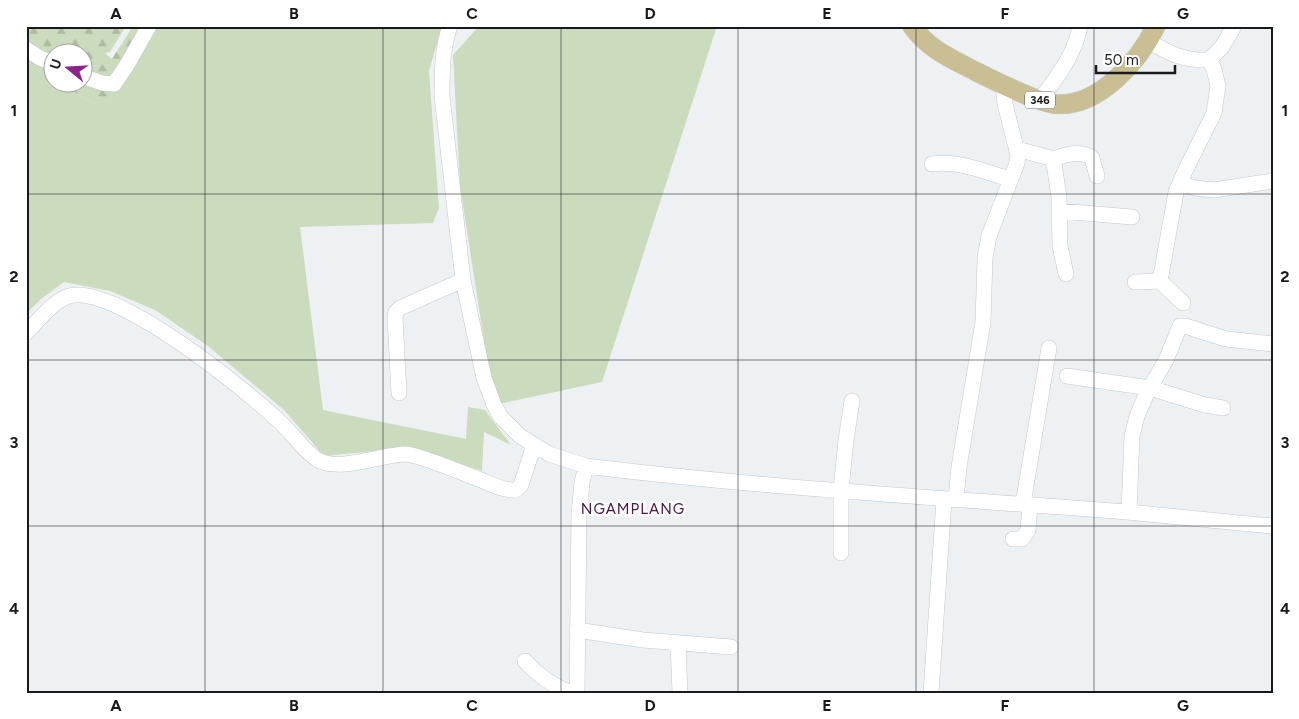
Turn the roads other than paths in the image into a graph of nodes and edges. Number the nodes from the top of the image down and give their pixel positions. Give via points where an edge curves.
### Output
1 (149, 26) edge
2 (450, 26) edge
3 (912, 26) edge
4 (1080, 26) edge
5 (1234, 26) edge
6 (1152, 34) edge
7 (26, 49) edge
8 (42, 59) edge
9 (1209, 60) junction
10 (92, 80) edge
11 (1004, 84) junction
12 (1040, 100) junction
13 (1016, 149) junction
14 (1052, 160) junction
15 (932, 164) dead end
16 (1097, 176) dead end
17 (1010, 179) junction
18 (1273, 181) edge
19 (1180, 184) junction
20 (1060, 211) junction
21 (1132, 217) dead end
22 (1066, 274) dead end
23 (463, 280) junction
24 (1160, 281) junction
25 (1135, 282) dead end
26 (1182, 304) dead end
27 (26, 332) edge
28 (1273, 344) edge
29 (1049, 348) dead end
30 (1067, 376) dead end
31 (1150, 388) junction
32 (400, 393) dead end
33 (852, 402) dead end
34 (1223, 408) dead end
35 (534, 444) junction
36 (586, 466) junction
37 (840, 490) junction
38 (950, 499) junction
39 (1026, 504) junction
40 (1129, 512) junction
41 (1273, 526) edge
42 (1013, 539) dead end
43 (842, 553) dead end
44 (577, 630) junction
45 (678, 644) junction
46 (731, 647) dead end
47 (525, 661) dead end
48 (570, 693) edge
49 (576, 693) edge
50 (680, 693) edge
51 (931, 693) edge

1 - 10 street via 114,84
2 - 23 street via 442,66 442,96
3 - 11 main road, 346 via 935,50
4 - 12 street via 1070,57
5 - 9 street via 1222,47
6 - 9 street via 1164,51 1194,61
6 - 12 main road, 346 via 1128,68 1091,96 1066,104
7 - 8 street
9 - 19 street via 1218,86 1214,113
11 - 12 main road, 346
11 - 13 street via 1005,104
13 - 14 street
13 - 17 street via 1017,163
14 - 16 street via 1086,154 1092,158
14 - 20 street
15 - 17 street via 952,163
17 - 38 street via 988,243 983,322 959,467
18 - 19 street via 1214,190
19 - 24 street
20 - 21 street
20 - 22 street via 1060,246
23 - 32 street via 396,312
23 - 35 street via 484,378 494,405 520,436
24 - 25 street
24 - 26 street
27 - 35 street via 55,304 70,296 79,294 112,304 183,344 280,421 317,459 329,464 405,454 513,490 521,485
28 - 31 street via 1226,339 1182,325
29 - 39 street
30 - 31 street
31 - 34 street
31 - 40 street via 1132,436
33 - 37 street
35 - 36 street via 557,458
36 - 37 street via 686,478
36 - 44 street via 579,514
37 - 38 street
37 - 43 street
38 - 39 street
38 - 51 street
39 - 40 street
39 - 42 street via 1026,533 1022,539
40 - 41 street
44 - 45 street
44 - 49 street
45 - 46 street
45 - 50 street
47 - 48 street via 546,680

